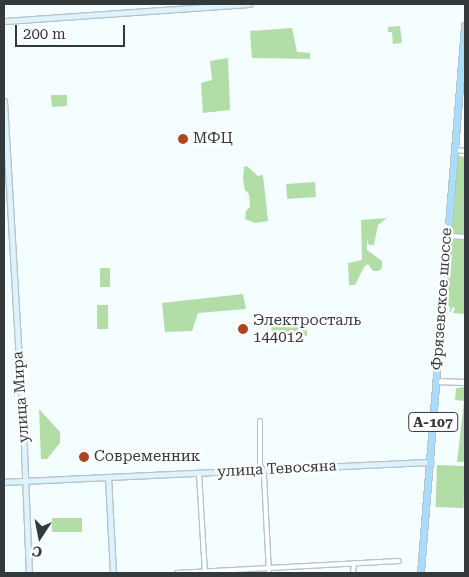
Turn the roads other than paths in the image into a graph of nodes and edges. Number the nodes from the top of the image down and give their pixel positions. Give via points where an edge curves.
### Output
1 (249, 4) edge
2 (4, 21) edge
3 (465, 26) edge
4 (4, 101) edge
5 (4, 116) edge
6 (454, 150) junction
7 (465, 152) edge
8 (447, 236) junction
9 (465, 237) edge
10 (436, 381) junction
11 (465, 382) edge
12 (260, 421) dead end
13 (431, 462) junction
14 (261, 469) junction
15 (199, 473) junction
16 (108, 478) junction
17 (25, 481) junction
18 (4, 482) edge
19 (399, 561) dead end
20 (354, 563) junction
21 (268, 568) junction
22 (205, 572) edge
23 (29, 573) edge
24 (113, 573) edge
25 (177, 573) edge
26 (269, 573) edge
27 (354, 573) edge
28 (422, 573) edge

1 - 2 main road
3 - 6 highway, Фрязевское шоссе / А-107
4 - 5 main road, улица Мира
5 - 17 main road, улица Мира
6 - 7 street
6 - 8 highway, Фрязевское шоссе / А-107
8 - 9 street
8 - 10 highway, Фрязевское шоссе / А-107
10 - 11 street
10 - 13 highway, Фрязевское шоссе / А-107
12 - 14 street
13 - 14 main road, улица Тевосяна
13 - 28 highway, Фрязевское шоссе / А-107
14 - 15 main road, улица Тевосяна
14 - 21 street via 264,475
15 - 16 main road, улица Тевосяна
15 - 22 street
16 - 17 main road, улица Тевосяна
16 - 24 main road
17 - 18 main road, улица Тевосяна
17 - 23 main road, улица Мира
19 - 20 street
20 - 21 street
20 - 27 street
21 - 22 street
21 - 26 street
22 - 25 street

